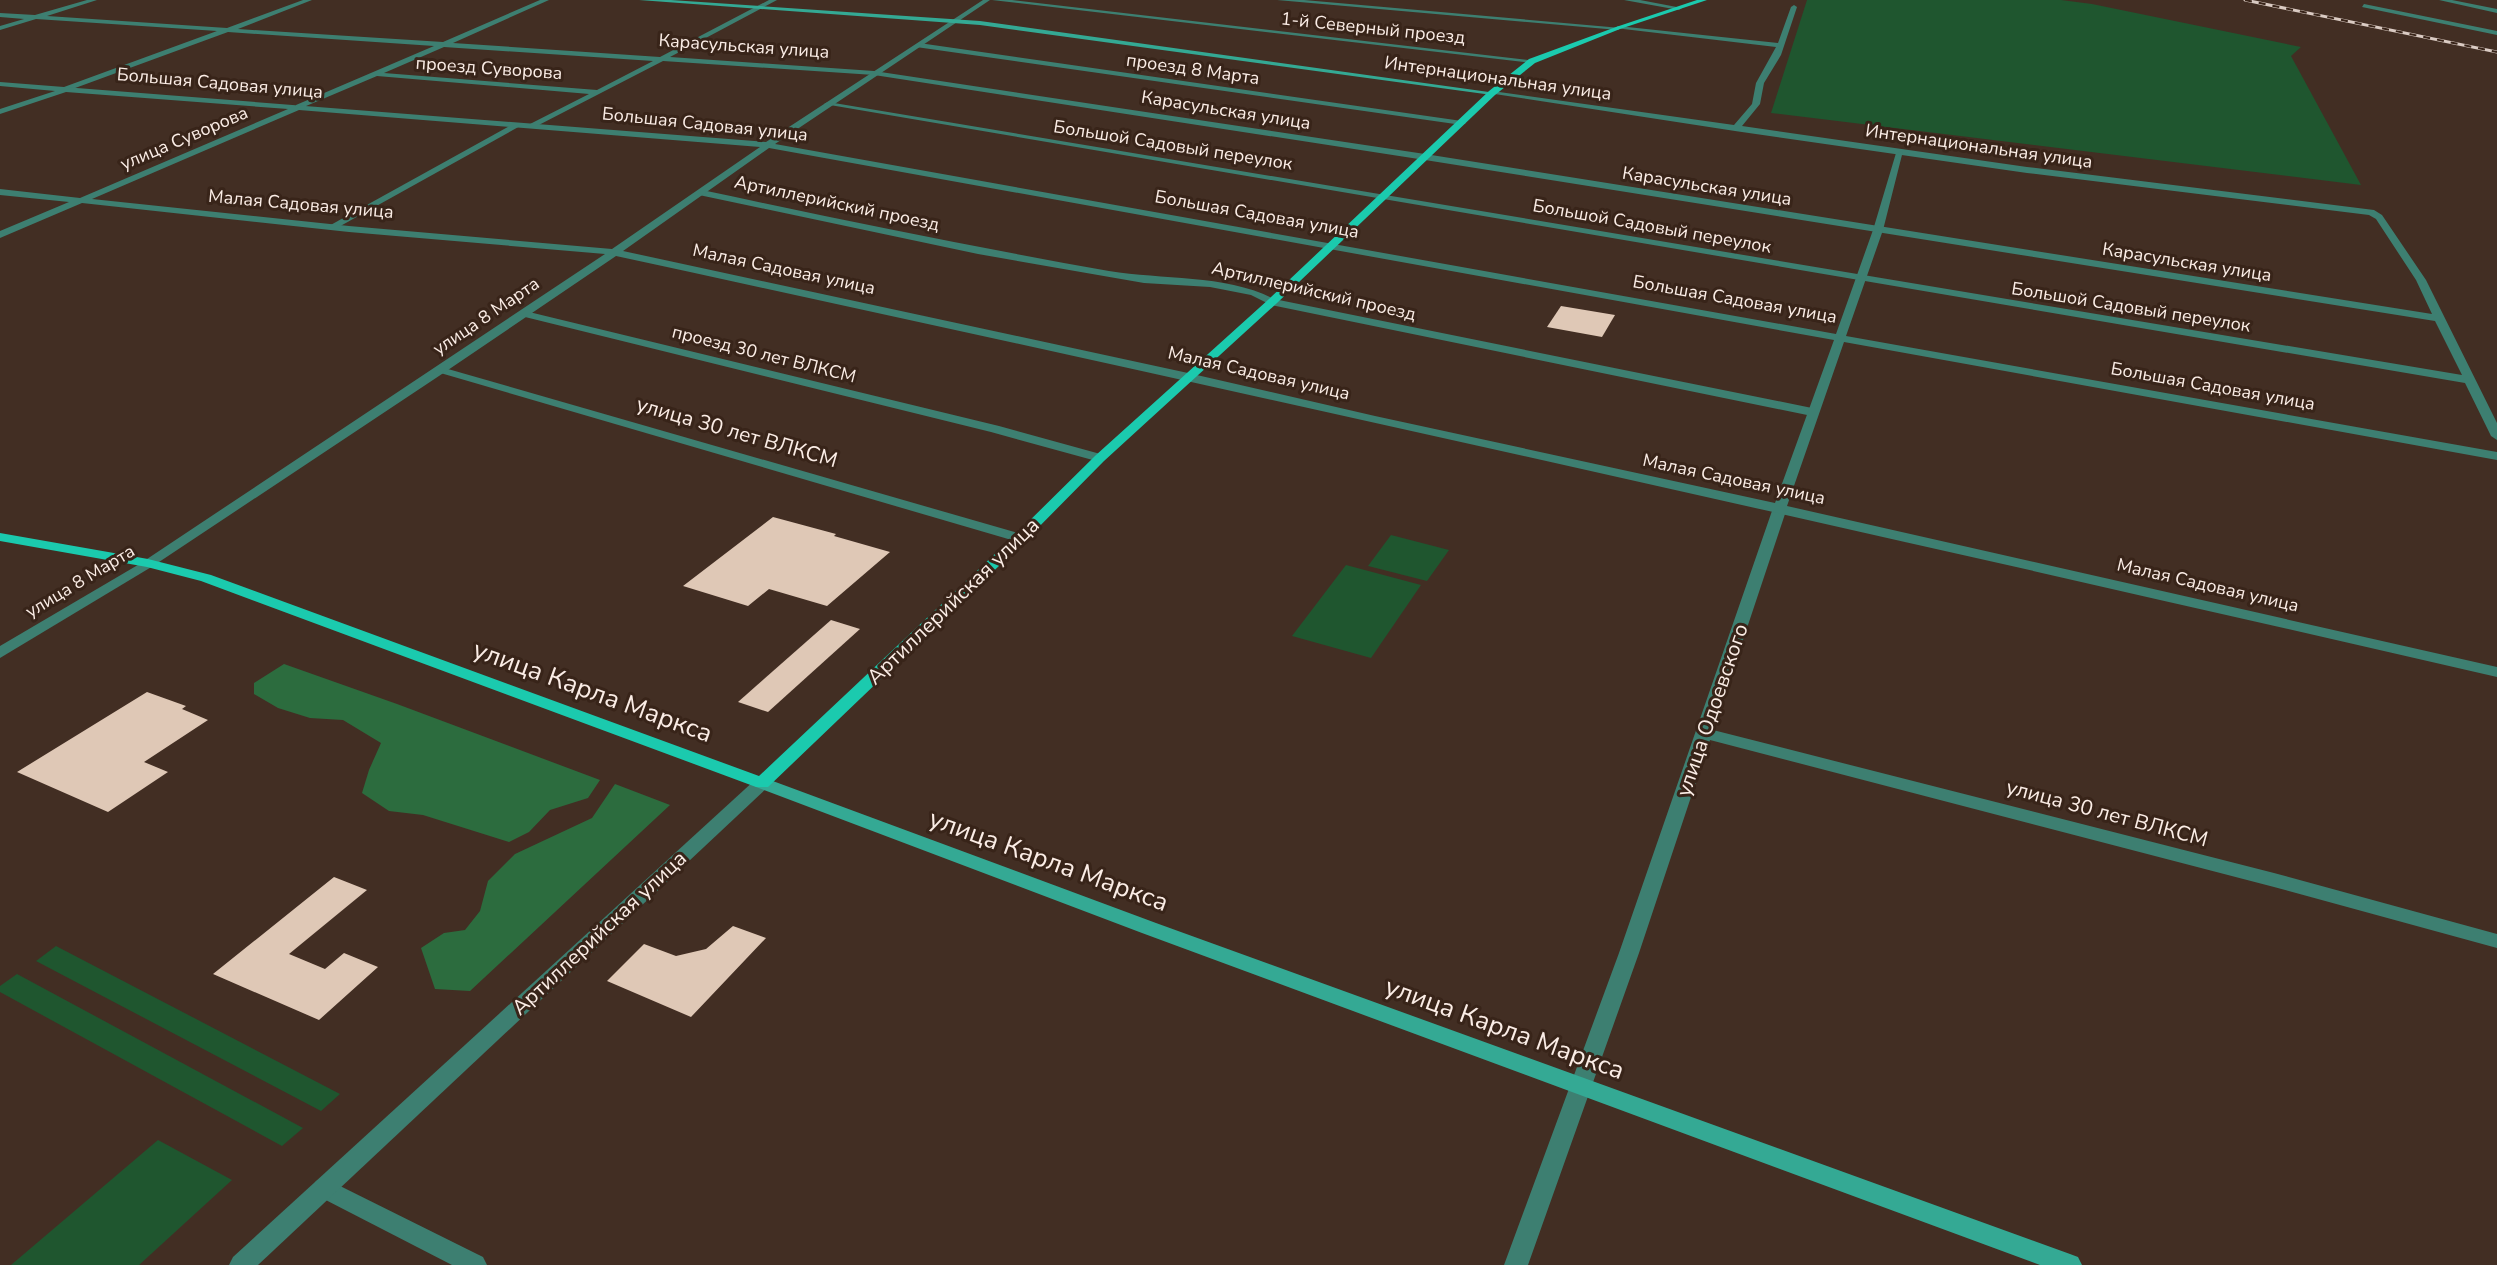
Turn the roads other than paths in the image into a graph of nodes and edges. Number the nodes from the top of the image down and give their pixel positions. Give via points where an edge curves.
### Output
1 (94, 0) edge
2 (309, 0) edge
3 (546, 0) edge
4 (642, 0) edge
5 (774, 0) edge
6 (987, 0) edge
7 (995, 0) edge
8 (1280, 0) edge
9 (1627, 0) edge
10 (1704, 0) edge
11 (2376, 0) edge
12 (2442, 0) edge
13 (760, 7) junction
14 (1794, 7) dead end
15 (1679, 8) junction
16 (2497, 11) edge
17 (0, 15) edge
18 (35, 17) junction
19 (956, 21) junction
20 (0, 28) edge
21 (1618, 28) junction
22 (228, 30) junction
23 (2497, 33) edge
24 (447, 44) junction
25 (919, 45) junction
26 (1781, 45) junction
27 (663, 57) junction
28 (1532, 61) junction
29 (874, 73) junction
30 (377, 75) junction
31 (0, 84) edge
32 (67, 89) junction
33 (598, 92) junction
34 (1492, 93) junction
35 (828, 104) junction
36 (299, 107) junction
37 (0, 112) edge
38 (1462, 123) junction
39 (518, 125) junction
40 (533, 126) junction
41 (1735, 129) junction
42 (768, 145) junction
43 (1900, 153) junction
44 (1425, 157) junction
45 (0, 192) edge
46 (702, 194) junction
47 (1384, 196) junction
48 (78, 202) junction
49 (332, 227) junction
50 (1878, 230) junction
51 (0, 235) edge
52 (1331, 245) junction
53 (613, 252) junction
54 (1859, 278) junction
55 (1271, 302) junction
56 (525, 314) junction
57 (2439, 318) junction
58 (1839, 336) junction
59 (441, 370) junction
60 (1188, 376) junction
61 (2470, 380) junction
62 (1812, 411) junction
63 (2497, 436) edge
64 (2497, 456) edge
65 (1100, 458) junction
66 (1780, 508) junction
67 (0, 537) edge
68 (1020, 538) junction
69 (148, 563) junction
70 (0, 653) edge
71 (2497, 672) edge
72 (1704, 733) junction
73 (762, 783) junction
74 (2497, 941) edge
75 (1581, 1085) junction
76 (324, 1188) junction
77 (241, 1265) edge
78 (475, 1265) edge
79 (1516, 1265) edge
80 (2070, 1265) edge

1 - 18 street
2 - 22 street
3 - 24 street, улица Суворова
4 - 13 main road, Интернациональная улица
5 - 13 street
6 - 19 street, улица 8 Марта
7 - 28 street, 1-й Северный проезд
8 - 21 street
9 - 15 street
10 - 15 main road, Артиллерийская улица
11 - 23 street via 2364,6
12 - 16 street
13 - 19 main road, Интернациональная улица
13 - 27 street
14 - 26 street
15 - 21 main road, Артиллерийская улица
17 - 18 street, Карасульская улица
18 - 20 street
18 - 22 street, Карасульская улица
19 - 25 street, улица 8 Марта
19 - 34 main road, Интернациональная улица
21 - 26 street
21 - 28 main road, Артиллерийская улица
22 - 24 street, Карасульская улица
22 - 32 street
24 - 27 street, Карасульская улица
24 - 30 street, улица Суворова
25 - 29 street, улица 8 Марта
25 - 38 street, проезд 8 Марта
26 - 41 street via 1760,83 1756,104
27 - 29 street, Карасульская улица
27 - 33 street
28 - 34 main road, Артиллерийская улица
29 - 35 street, улица 8 Марта
29 - 44 street, Карасульская улица
30 - 33 street, проезд Суворова
30 - 36 street, улица Суворова
31 - 32 street, Большая Садовая улица
32 - 36 street, Большая Садовая улица
32 - 37 street
33 - 40 street
34 - 38 main road, Артиллерийская улица
34 - 41 street, Интернациональная улица
35 - 42 street, улица 8 Марта
35 - 47 street, Большой Садовый переулок
36 - 39 street, Большая Садовая улица
36 - 48 street, улица Суворова
38 - 44 main road, Артиллерийская улица
39 - 40 street, Большая Садовая улица
39 - 49 street
40 - 42 street, Большая Садовая улица
41 - 43 street, Интернациональная улица
42 - 46 street, улица 8 Марта
42 - 52 street, Большая Садовая улица
43 - 50 street, улица Одоевского
43 - 57 street, Интернациональная улица via 2371,212 2379,217 2421,279
44 - 47 main road, Артиллерийская улица
44 - 50 street, Карасульская улица
45 - 48 street, Малая Садовая улица
46 - 53 street, улица 8 Марта
46 - 55 street, Артиллерийский проезд via 978,251 1144,280 1210,284 1254,293
47 - 52 main road, Артиллерийская улица
47 - 54 street, Большой Садовый переулок
48 - 49 street, Малая Садовая улица
48 - 51 street, улица Суворова
49 - 53 street, Малая Садовая улица
50 - 54 street, улица Одоевского
50 - 57 street, Карасульская улица
52 - 55 main road, Артиллерийская улица
52 - 58 street, Большая Садовая улица
53 - 56 street, улица 8 Марта
53 - 60 street, Малая Садовая улица
54 - 58 street, улица Одоевского
54 - 61 street, Большой Садовый переулок
55 - 60 main road, Артиллерийская улица
55 - 62 street, Артиллерийский проезд
56 - 59 street, улица 8 Марта
56 - 65 street, проезд 30 лет ВЛКСМ
57 - 61 street, Интернациональная улица
58 - 62 street, улица Одоевского
58 - 64 street, Большая Садовая улица
59 - 68 street, улица 30 лет ВЛКСМ
59 - 69 street, улица 8 Марта
60 - 65 main road, Артиллерийская улица
60 - 66 street, Малая Садовая улица
61 - 63 street, Интернациональная улица
62 - 66 street, улица Одоевского
65 - 68 main road, Артиллерийская улица
66 - 71 street, Малая Садовая улица
66 - 72 street, улица Одоевского
67 - 69 main road, улица Карла Маркса
68 - 73 main road, Артиллерийская улица
69 - 70 street, улица 8 Марта
69 - 73 main road, улица Карла Маркса via 206,578
72 - 74 street, улица 30 лет ВЛКСМ
72 - 75 street, улица Одоевского
73 - 75 main road, улица Карла Маркса
73 - 76 street, Артиллерийская улица
75 - 79 street, улица Одоевского
75 - 80 main road, улица Карла Маркса
76 - 77 street, Артиллерийская улица
76 - 78 street

